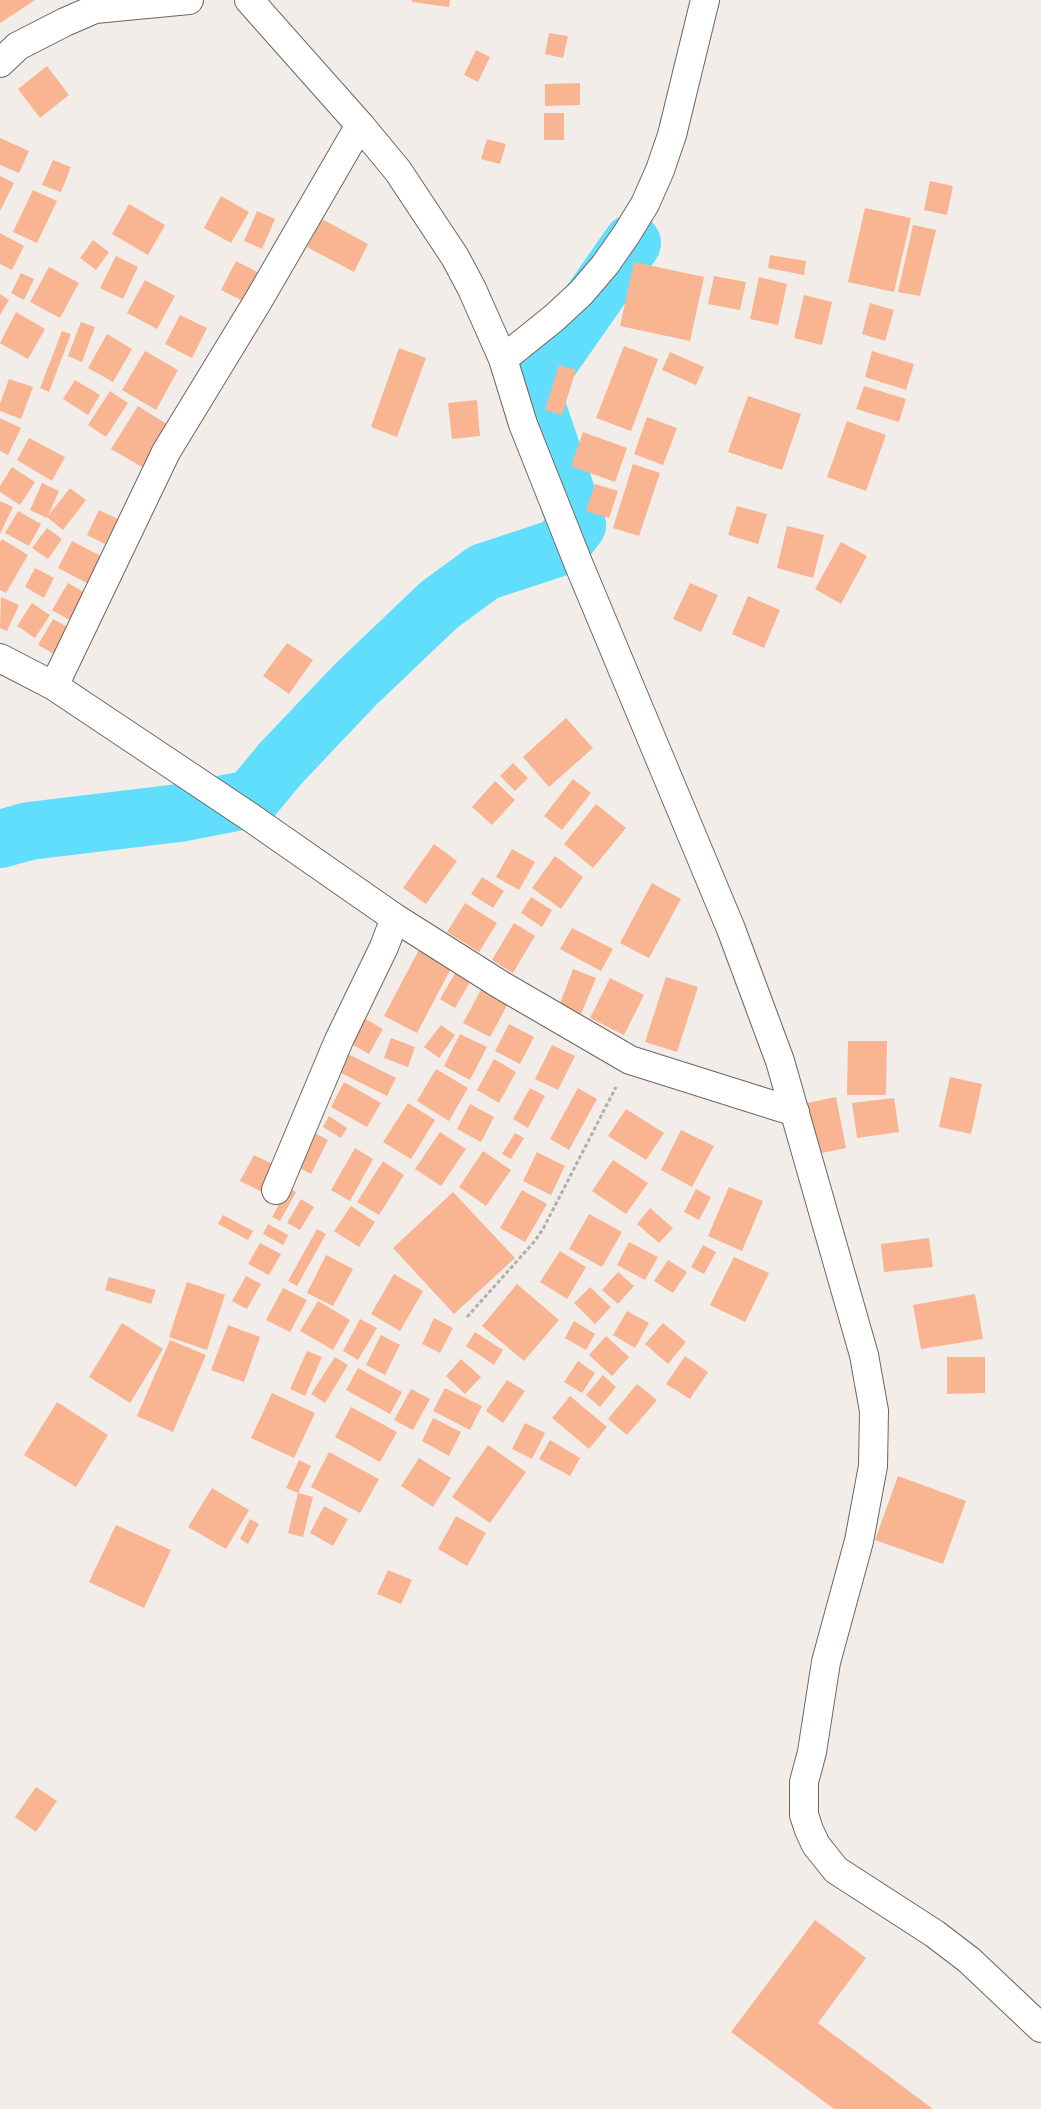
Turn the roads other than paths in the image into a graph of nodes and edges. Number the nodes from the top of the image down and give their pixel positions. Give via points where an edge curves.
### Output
1 (189, 0) edge
2 (249, 0) edge
3 (705, 0) edge
4 (0, 63) edge
5 (360, 125) junction
6 (503, 359) junction
7 (0, 658) edge
8 (54, 686) junction
9 (395, 918) junction
10 (795, 1112) junction
11 (276, 1190) dead end
12 (1041, 2028) edge

1 - 4 street via 95,9 18,46
2 - 5 street
3 - 6 street via 672,136 645,204 605,265 581,293
5 - 6 street via 398,171 455,257
5 - 8 street via 166,452
6 - 10 street via 522,424 731,929 780,1061
7 - 8 street
8 - 9 street
9 - 10 street via 501,986 630,1060
9 - 11 street
10 - 12 street via 864,1355 875,1438 859,1541 826,1662 804,1782 804,1815 816,1845 836,1870 969,1960

